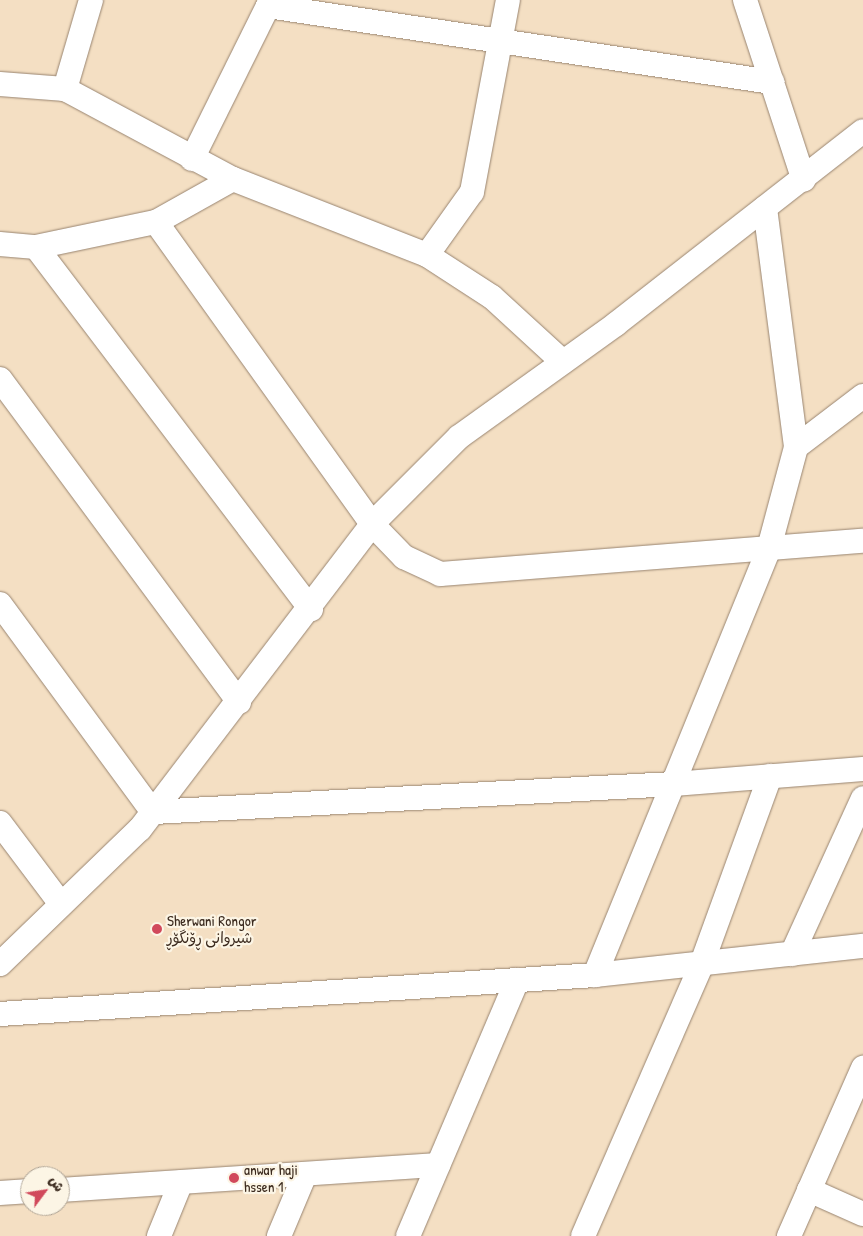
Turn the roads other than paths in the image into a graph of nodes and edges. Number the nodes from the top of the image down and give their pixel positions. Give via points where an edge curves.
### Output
1 (91, 0) edge
2 (508, 0) edge
3 (745, 0) edge
4 (270, 3) edge
5 (499, 43) junction
6 (772, 82) junction
7 (0, 84) edge
8 (65, 89) junction
9 (863, 131) edge
10 (192, 160) junction
11 (234, 179) junction
12 (804, 180) junction
13 (765, 208) junction
14 (156, 222) junction
15 (0, 244) edge
16 (36, 247) junction
17 (426, 255) junction
18 (563, 362) junction
19 (0, 379) edge
20 (863, 396) edge
21 (796, 447) junction
22 (372, 524) junction
23 (863, 541) edge
24 (768, 548) junction
25 (0, 604) edge
26 (311, 609) junction
27 (239, 702) junction
28 (863, 769) edge
29 (770, 776) junction
30 (673, 784) junction
31 (863, 798) edge
32 (153, 812) junction
33 (0, 823) edge
34 (61, 904) junction
35 (863, 946) edge
36 (792, 954) junction
37 (702, 963) junction
38 (0, 964) edge
39 (595, 975) junction
40 (517, 980) junction
41 (0, 1014) edge
42 (863, 1068) edge
43 (438, 1165) junction
44 (305, 1174) junction
45 (181, 1182) junction
46 (70, 1189) edge
47 (809, 1190) junction
48 (20, 1192) edge
49 (0, 1193) edge
50 (863, 1214) edge
51 (159, 1236) edge
52 (279, 1236) edge
53 (408, 1236) edge
54 (583, 1236) edge
55 (789, 1236) edge

1 - 8 street
2 - 5 street
3 - 6 street
4 - 5 street
4 - 10 street
5 - 6 street
5 - 17 street via 472,192
6 - 12 street
7 - 8 street
8 - 10 street
9 - 12 street
10 - 11 street
11 - 14 street
11 - 17 street
12 - 13 street
13 - 18 street
13 - 21 street
14 - 16 street
14 - 22 street
15 - 16 street
16 - 26 street
17 - 18 street via 492,297
18 - 22 street via 459,436
19 - 27 street
20 - 21 street
21 - 24 street
22 - 24 street via 404,558 440,574
22 - 26 street
23 - 24 street
24 - 30 street
25 - 32 street
26 - 27 street
27 - 32 street
28 - 29 street
29 - 30 street
29 - 37 street
30 - 32 street
30 - 39 street
31 - 36 street
32 - 34 street
33 - 34 street
34 - 38 street
35 - 36 street
36 - 37 street
37 - 39 street
37 - 54 street
39 - 40 street
40 - 41 street
40 - 43 street
42 - 47 street
43 - 44 street
43 - 53 street
44 - 45 street
44 - 52 street
45 - 46 street
45 - 51 street
47 - 50 street
47 - 55 street
48 - 49 street

